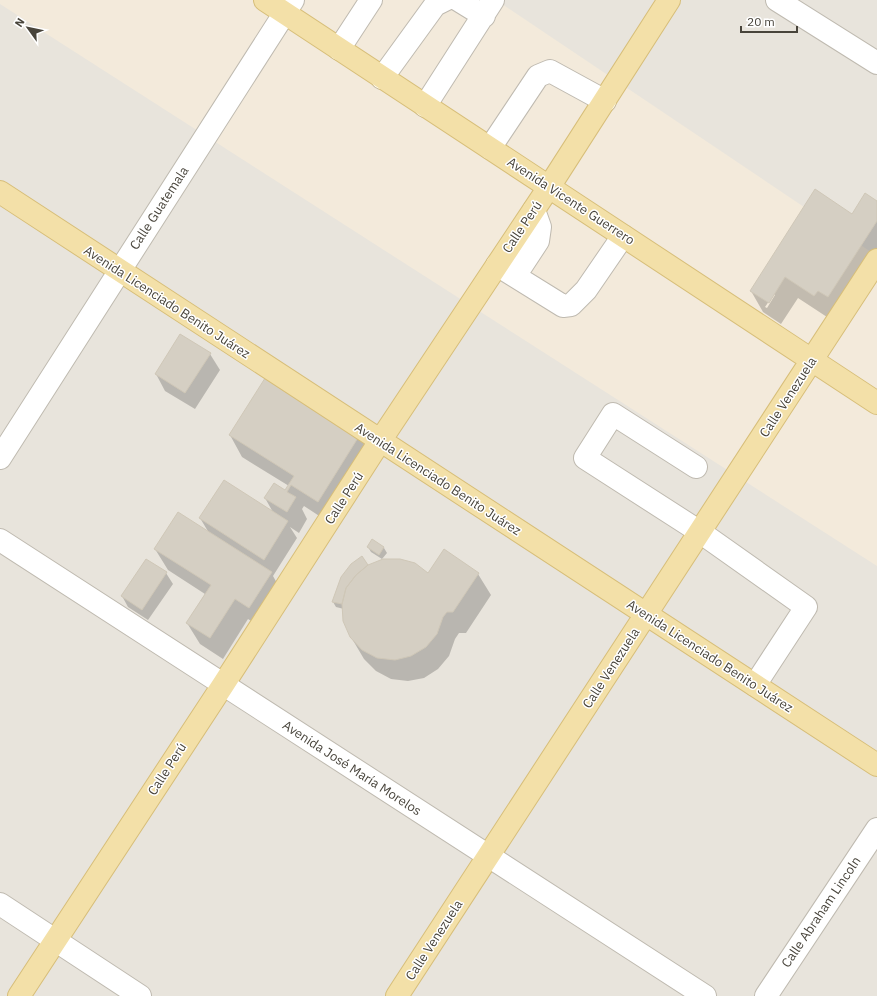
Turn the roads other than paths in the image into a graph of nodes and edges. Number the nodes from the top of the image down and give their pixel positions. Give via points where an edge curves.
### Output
1 (265, 0) edge
2 (371, 0) edge
3 (445, 0) edge
4 (458, 0) edge
5 (669, 0) edge
6 (777, 0) edge
7 (289, 6) edge
8 (489, 8) edge
9 (339, 49) junction
10 (877, 63) edge
11 (382, 78) junction
12 (605, 101) junction
13 (425, 106) junction
14 (490, 148) junction
15 (549, 187) junction
16 (0, 192) edge
17 (623, 236) junction
18 (877, 260) edge
19 (119, 270) junction
20 (506, 271) junction
21 (812, 360) junction
22 (877, 403) edge
23 (380, 441) junction
24 (0, 458) edge
25 (696, 467) dead end
26 (700, 532) junction
27 (0, 540) edge
28 (646, 614) junction
29 (223, 685) junction
30 (755, 685) junction
31 (877, 765) edge
32 (877, 829) edge
33 (488, 856) junction
34 (0, 904) edge
35 (56, 940) junction
36 (19, 996) edge
37 (140, 996) edge
38 (397, 996) edge
39 (705, 996) edge
40 (766, 996) edge

1 - 7 main road, Avenida Vicente Guerrero
2 - 9 street
3 - 11 street via 435,5
4 - 8 street
5 - 12 main road, Calle Perú
6 - 10 street
7 - 9 main road, Avenida Vicente Guerrero
7 - 19 street, Calle Guatemala
8 - 13 street
9 - 11 main road, Avenida Vicente Guerrero
11 - 13 main road, Avenida Vicente Guerrero
12 - 14 street via 550,71 538,76
12 - 15 main road, Calle Perú
13 - 14 main road, Avenida Vicente Guerrero
14 - 15 main road, Avenida Vicente Guerrero
15 - 17 main road, Avenida Vicente Guerrero
15 - 20 main road, Calle Perú via 534,210
16 - 19 main road, Avenida Licenciado Benito Juárez
17 - 20 street via 586,290 570,305 563,306
17 - 21 main road, Avenida Vicente Guerrero
18 - 21 main road, Calle Venezuela
19 - 23 main road, Avenida Licenciado Benito Juárez
19 - 24 street, Calle Guatemala
20 - 23 main road, Calle Perú
21 - 22 main road, Avenida Vicente Guerrero
21 - 26 main road, Calle Venezuela
23 - 28 main road, Avenida Licenciado Benito Juárez
23 - 29 main road, Calle Perú
25 - 26 street via 613,414 585,458
26 - 28 main road, Calle Venezuela
26 - 30 street via 806,607
27 - 29 street, Avenida José María Morelos
28 - 30 main road, Avenida Licenciado Benito Juárez
28 - 33 main road, Calle Venezuela
29 - 33 street, Avenida José María Morelos
29 - 35 main road, Calle Perú
30 - 31 main road, Avenida Licenciado Benito Juárez
32 - 40 street, Calle Abraham Lincoln
33 - 38 main road, Calle Venezuela
33 - 39 street, Avenida José María Morelos
34 - 35 street
35 - 36 main road, Calle Perú
35 - 37 street

